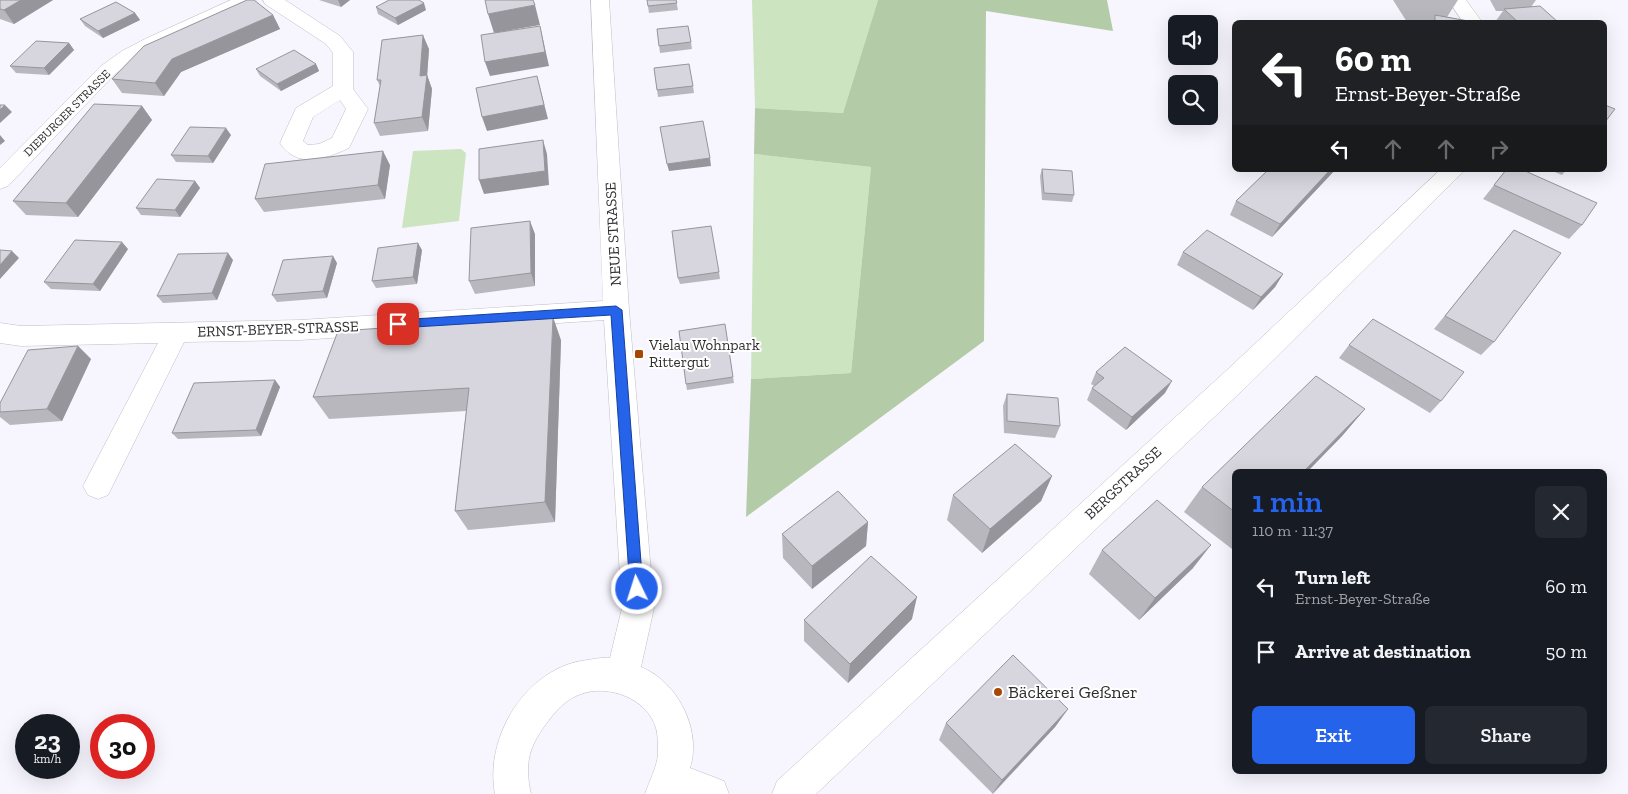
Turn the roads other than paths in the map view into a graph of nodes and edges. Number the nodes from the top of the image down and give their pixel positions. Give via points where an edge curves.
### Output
1 (246, 0) edge
2 (272, 0) edge
3 (600, 0) edge
4 (1457, 0) edge
5 (1471, 20) edge
6 (343, 89) dead end
7 (1452, 172) edge
8 (0, 181) edge
9 (616, 310) junction
10 (0, 332) edge
11 (176, 333) junction
12 (98, 486) dead end
13 (623, 675) junction
14 (667, 787) edge
15 (513, 794) edge
16 (711, 794) edge
17 (790, 794) edge

1 - 8 street, DIEBURGER STRASSE via 154,42 108,70
2 - 6 street via 333,40 343,52
3 - 9 street, NEUE STRASSE
4 - 5 street
7 - 17 street, BERGSTRASSE
9 - 11 street, ERNST-BEYER-STRASSE via 300,330
9 - 13 street, NEUE STRASSE via 638,608
10 - 11 street, ERNST-BEYER-STRASSE via 21,336
11 - 12 street
13 - 14 street via 646,685 662,702 674,725 676,751
13 - 15 street via 598,673 573,679 550,693 530,712 516,737 510,764
14 - 16 street

